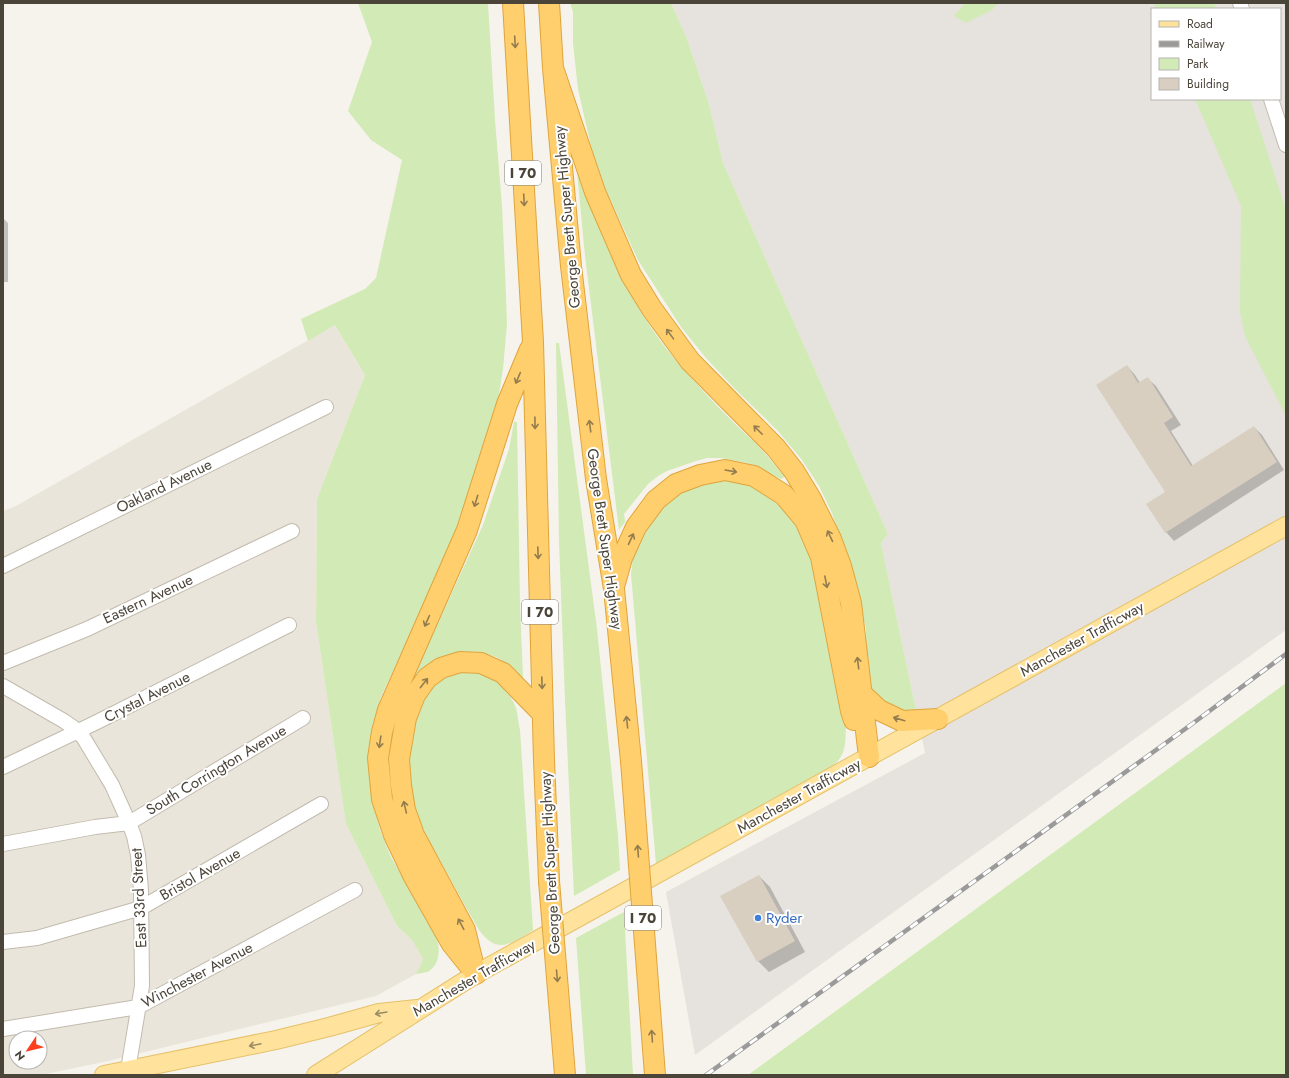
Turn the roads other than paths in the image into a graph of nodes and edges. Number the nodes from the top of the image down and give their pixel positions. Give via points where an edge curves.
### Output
1 (513, 3) edge
2 (549, 3) edge
3 (554, 68) junction
4 (1271, 100) edge
5 (1286, 145) edge
6 (533, 342) junction
7 (326, 407) dead end
8 (1286, 526) edge
9 (292, 531) dead end
10 (3, 566) edge
11 (614, 589) junction
12 (289, 625) dead end
13 (3, 663) edge
14 (3, 686) edge
15 (861, 693) junction
16 (543, 714) junction
17 (303, 718) dead end
18 (938, 719) junction
19 (78, 731) junction
20 (869, 757) junction
21 (3, 767) edge
22 (321, 804) dead end
23 (129, 823) junction
24 (3, 844) edge
25 (355, 890) dead end
26 (141, 908) junction
27 (3, 942) edge
28 (476, 974) junction
29 (138, 1007) junction
30 (419, 1009) junction
31 (3, 1029) edge
32 (129, 1073) edge
33 (104, 1075) edge
34 (316, 1075) edge
35 (565, 1075) edge
36 (655, 1075) edge

1 -> 6 highway, George Brett Super Highway / I 70
2 - 3 highway, George Brett Super Highway / I 70
11 -> 3 highway, George Brett Super Highway / I 70 via 596,479 572,282
15 -> 3 highway via 851,603 832,539 794,471 776,448 690,361 631,275 595,192
4 - 5 street
6 -> 16 highway, George Brett Super Highway / I 70
6 -> 28 highway via 507,404 467,530 388,710 378,758 382,799 394,835 413,875 452,944
7 - 10 street, Oakland Avenue
8 - 18 main road, Manchester Trafficway
9 - 13 street, Eastern Avenue via 87,629
11 -> 20 highway via 622,558 636,527 656,500 676,484 700,475 725,470 754,476 784,495 805,520 821,557 851,711
36 -> 11 highway, George Brett Super Highway / I 70, bridge via 631,761
12 - 19 street, Crystal Avenue
14 - 19 street, East 33rd Street
18 -> 15 highway via 902,721 879,710
15 - 20 highway
28 -> 16 highway via 465,930 414,835 405,810 400,785 399,758 406,718 415,695 427,678 441,668 460,662 481,663 503,673
16 -> 35 highway, George Brett Super Highway / I 70, bridge via 549,881
17 - 23 street, South Corrington Avenue
18 - 20 main road, Manchester Trafficway
19 - 21 street, Crystal Avenue
19 - 23 street, East 33rd Street via 112,785
20 - 28 main road, Manchester Trafficway
22 - 26 street, Bristol Avenue
23 - 24 street
23 - 26 street, East 33rd Street via 138,855
25 - 29 street, Winchester Avenue
26 - 27 street, Bristol Avenue via 37,938
26 - 29 street, East 33rd Street via 142,986
28 - 30 main road, Manchester Trafficway
29 - 31 street, Winchester Avenue
29 - 32 street, East 33rd Street
30 -> 32 main road via 379,1013 276,1040
30 - 34 main road, Manchester Trafficway
32 - 33 main road

